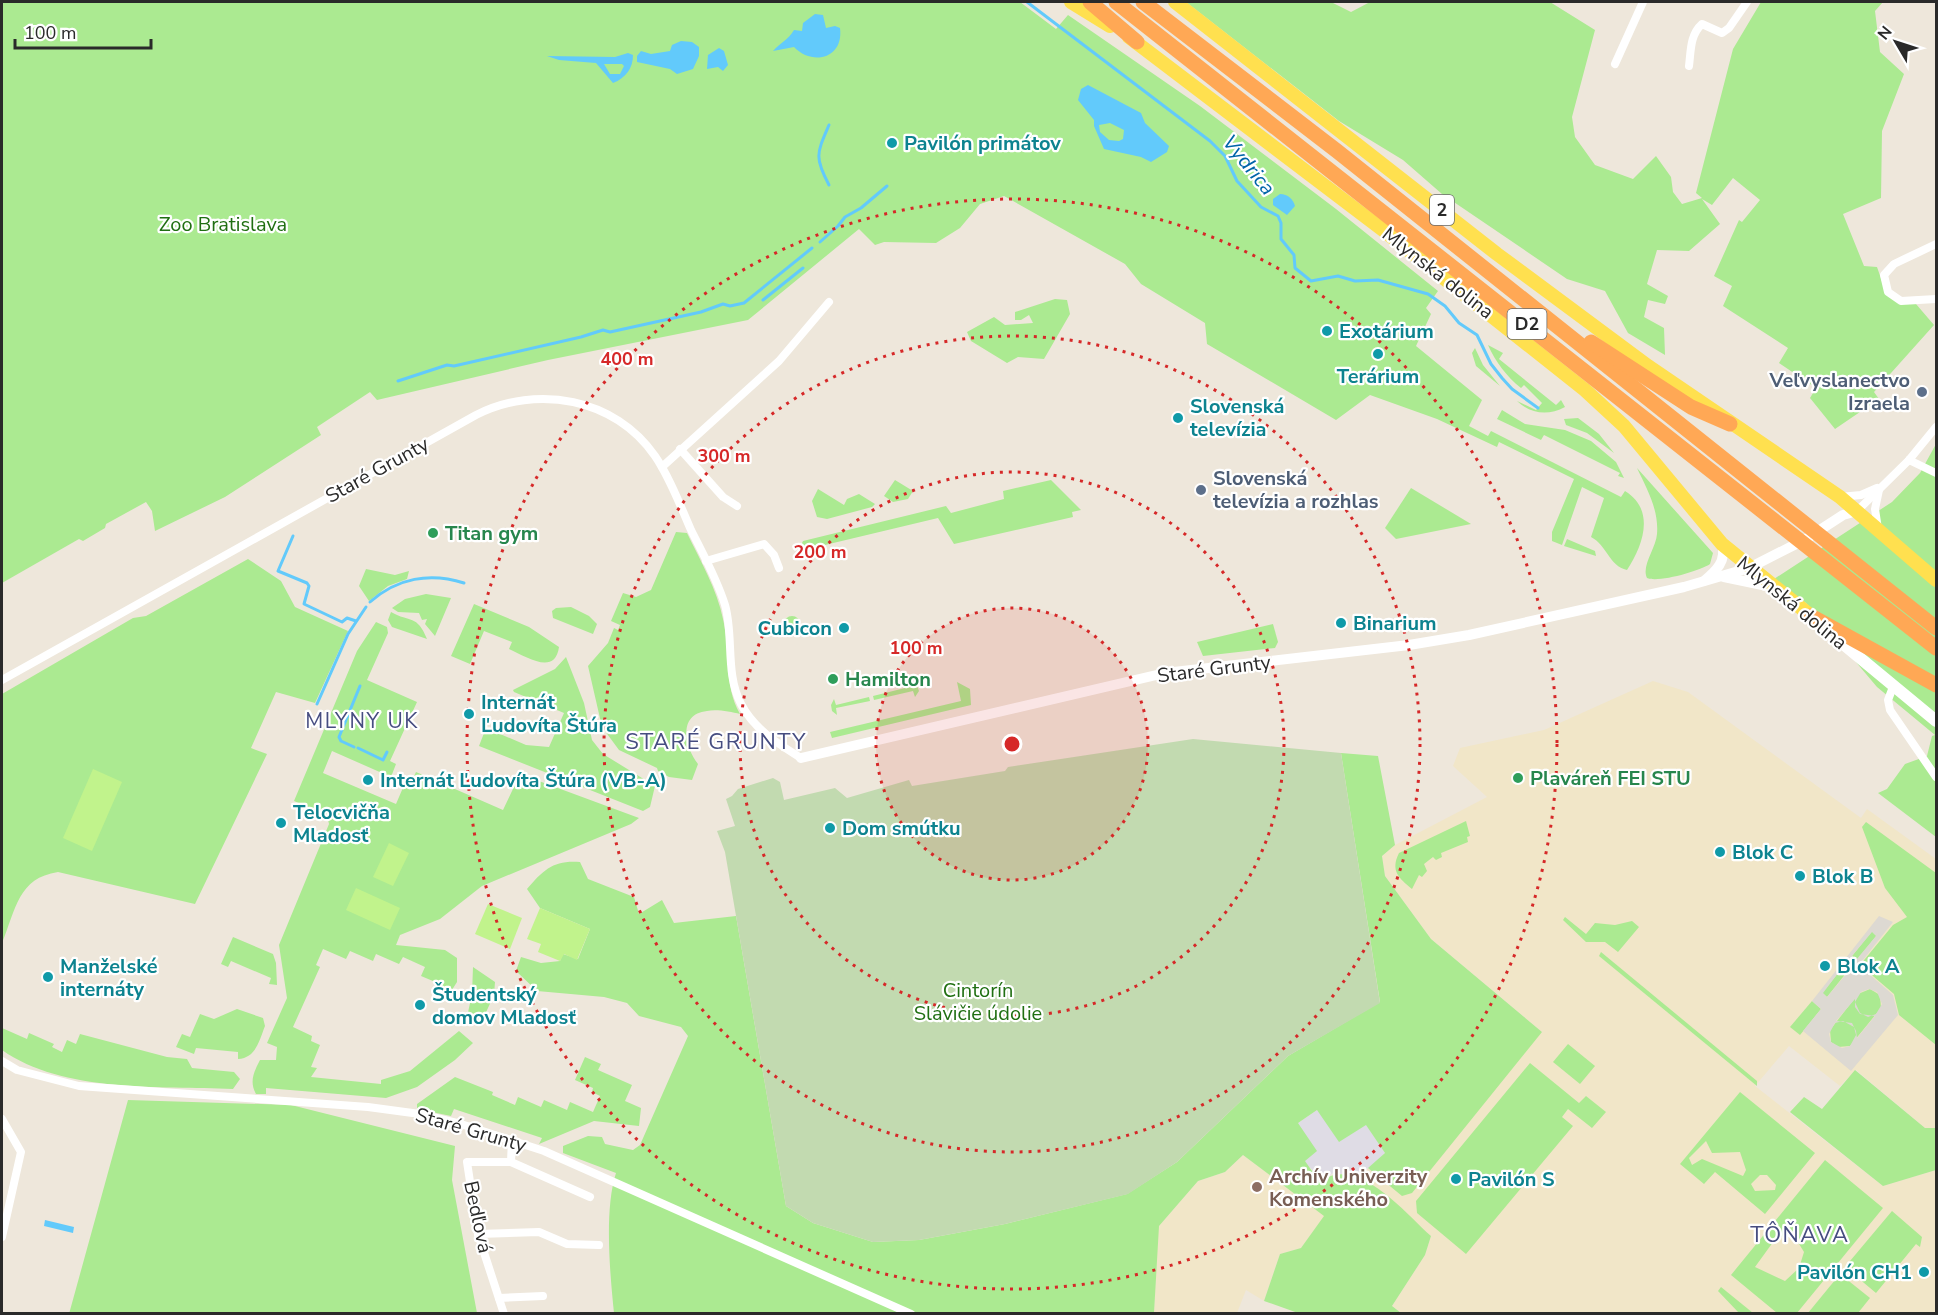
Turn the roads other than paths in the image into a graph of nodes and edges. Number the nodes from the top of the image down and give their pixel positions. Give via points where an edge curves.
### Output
1 (1071, 2) edge
2 (1090, 2) edge
3 (1116, 2) edge
4 (1143, 2) edge
5 (1174, 2) edge
6 (1643, 2) edge
7 (1747, 2) edge
8 (1137, 42) junction
9 (1615, 64) dead end
10 (1689, 66) dead end
11 (1936, 244) edge
12 (1509, 288) junction
13 (1936, 299) edge
14 (829, 302) dead end
15 (1730, 424) junction
16 (1936, 427) edge
17 (680, 449) junction
18 (1913, 462) junction
19 (662, 467) junction
20 (1936, 473) edge
21 (1880, 487) junction
22 (1850, 505) junction
23 (737, 506) dead end
24 (1878, 529) junction
25 (1722, 544) junction
26 (706, 561) junction
27 (1754, 565) junction
28 (779, 568) dead end
29 (1724, 577) junction
30 (1936, 580) edge
31 (1703, 582) junction
32 (1772, 586) junction
33 (1811, 616) junction
34 (1936, 628) edge
35 (1936, 648) edge
36 (2, 680) edge
37 (1936, 685) edge
38 (1893, 687) junction
39 (1936, 721) edge
40 (801, 758) joint
41 (1936, 777) edge
42 (2, 1061) edge
43 (2, 1119) edge
44 (512, 1139) junction
45 (511, 1162) junction
46 (590, 1197) dead end
47 (478, 1234) junction
48 (2, 1237) edge
49 (599, 1245) dead end
50 (543, 1296) dead end
51 (499, 1298) junction
52 (504, 1314) edge
53 (911, 1314) edge

1 - 8 main road, Mlynská dolina
2 - 8 highway
3 - 35 highway, D2
4 - 12 highway, D2
5 - 15 main road, 2 via 1497,254
6 - 9 street
7 - 10 street via 1722,33 1702,24 1699,27 1692,38
8 - 25 main road, Mlynská dolina via 1585,390 1624,426
11 - 13 street via 1894,264 1884,275 1888,292 1901,301
12 - 15 highway via 1691,407
12 - 34 highway, D2
14 - 17 street via 779,361
15 - 22 main road, 2
16 - 18 street
17 - 19 street
17 - 23 street via 723,498
18 - 20 street
18 - 21 street
19 - 26 street, Staré Grunty
19 - 36 street, Staré Grunty via 642,440 600,410 544,398 508,401 462,422
21 - 22 street
21 - 22 street
21 - 24 street via 1876,500
22 - 24 main road, 2
22 - 27 street, Staré Grunty
24 - 30 main road, 2
25 - 27 main road, Mlynská dolina
25 - 31 street via 1722,562
26 - 28 street via 764,544
26 - 40 street, Staré Grunty via 727,613 739,701 762,731
27 - 29 street, Staré Grunty
27 - 32 main road, Mlynská dolina
29 - 31 street, Staré Grunty
29 - 32 street
31 - 40 street, Staré Grunty via 1419,644 1165,673
32 - 33 main road, Mlynská dolina
33 - 37 highway
33 - 38 main road, Mlynská dolina
38 - 39 main road, Mlynská dolina
38 - 41 street via 1888,700 1890,710
42 - 44 street, Staré Grunty via 27,1073 79,1086 403,1111
43 - 48 street via 21,1152
44 - 45 street
44 - 53 street, Staré Grunty
45 - 46 street, Bedľová
45 - 47 street, Bedľová via 468,1162
47 - 49 street via 539,1232 567,1244
47 - 51 street, Bedľová
50 - 51 street
51 - 52 street, Bedľová

